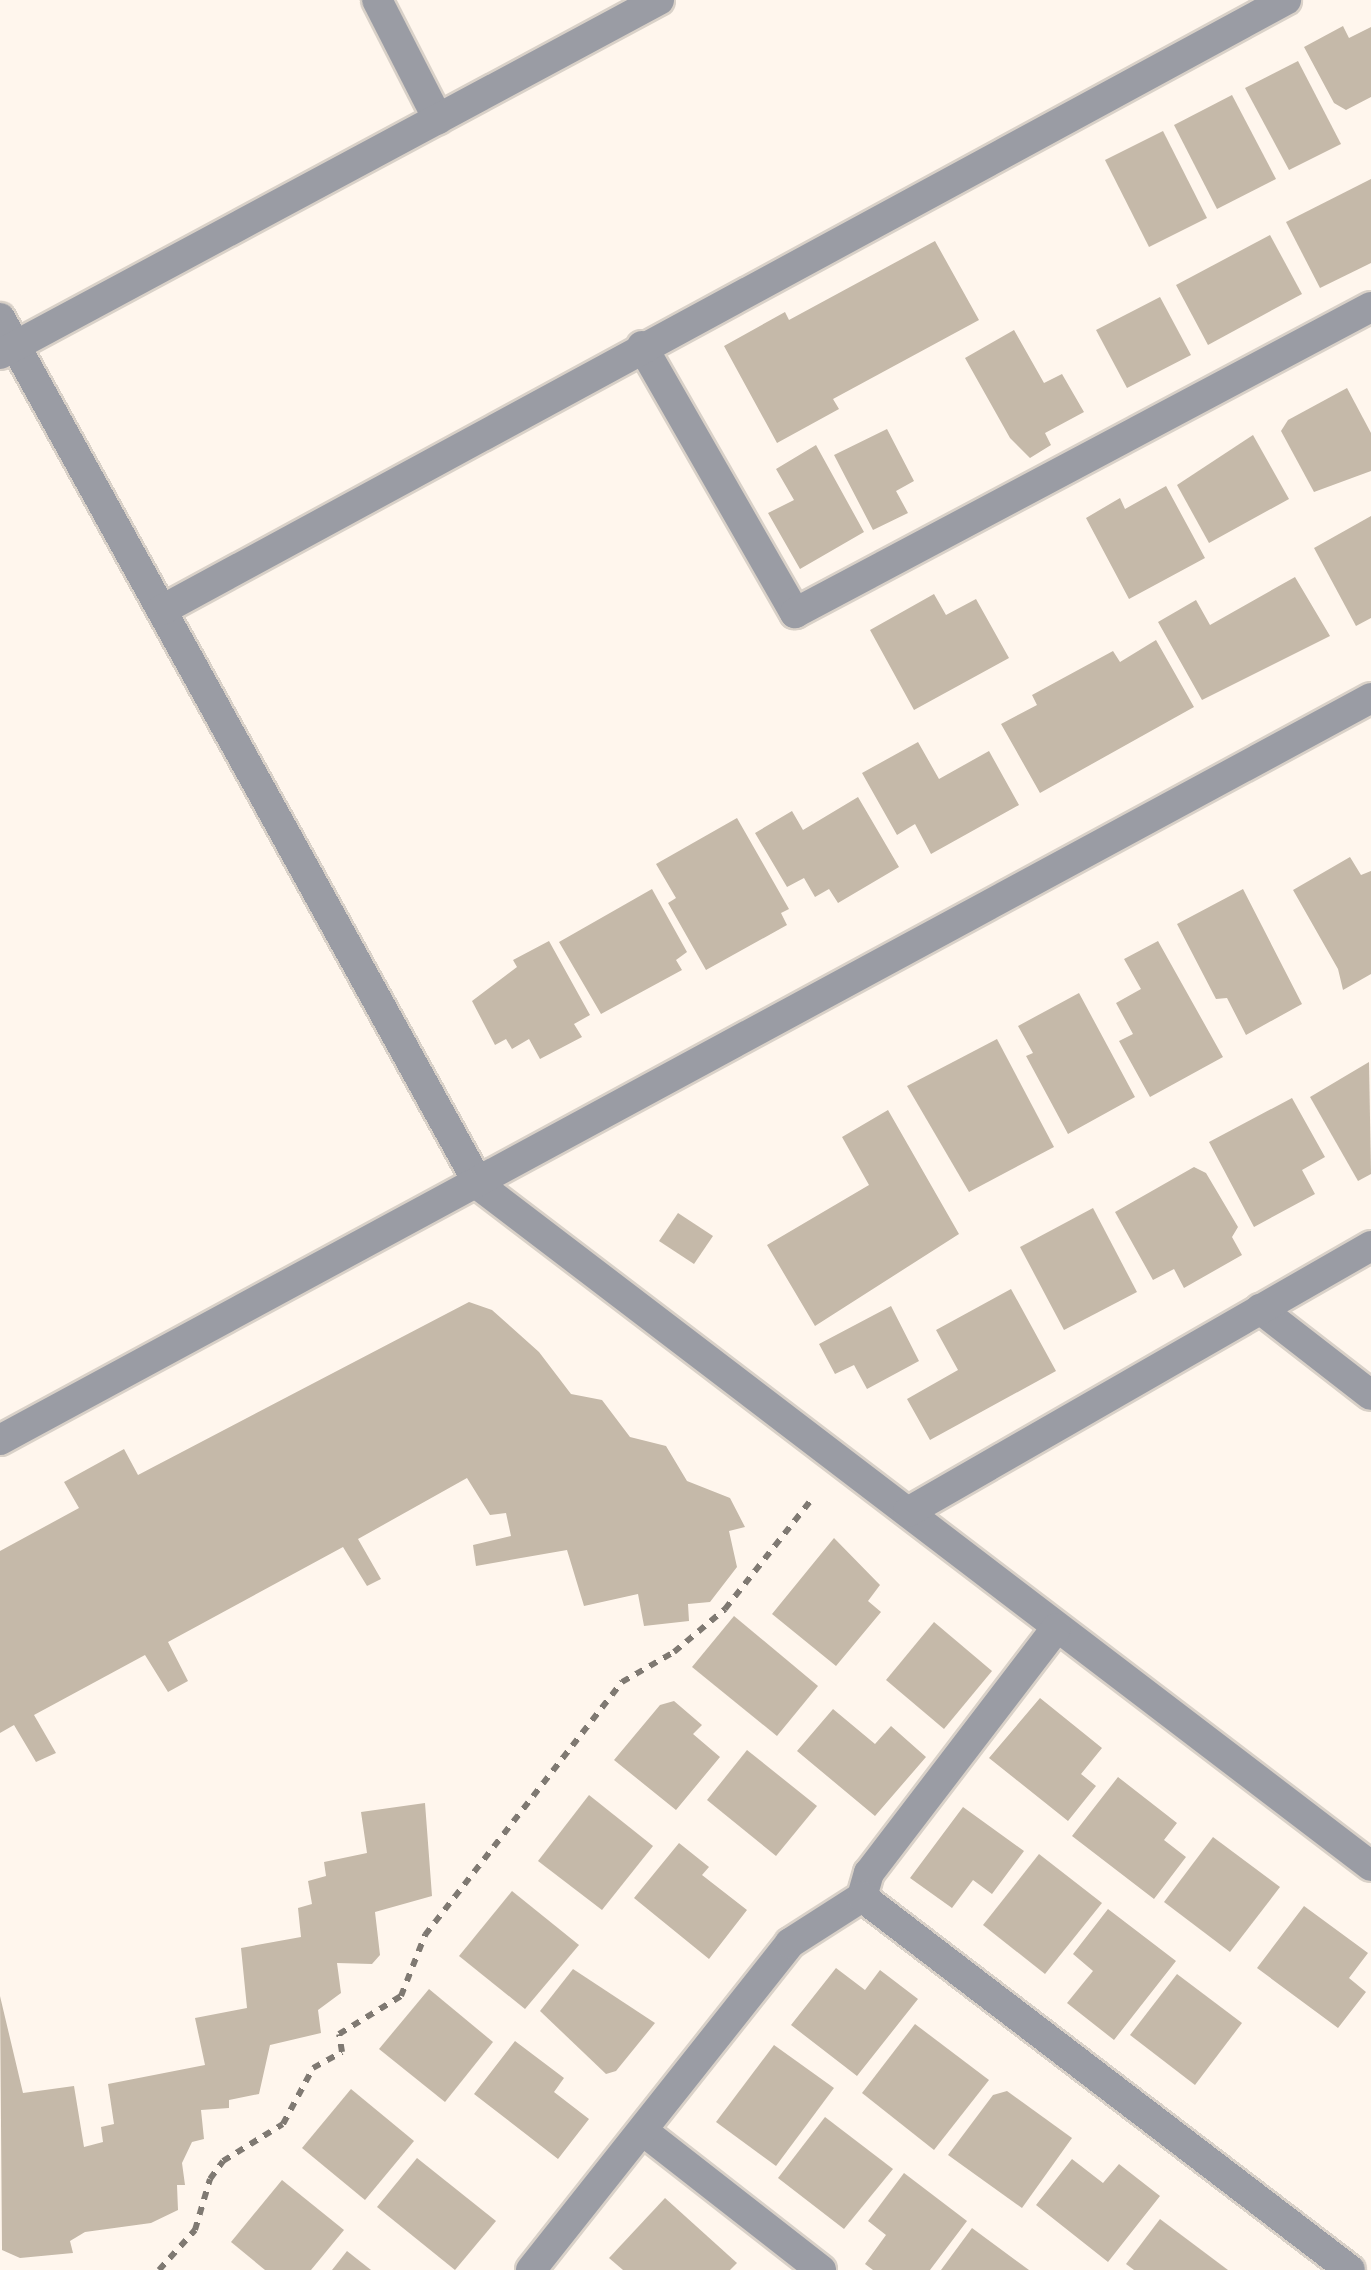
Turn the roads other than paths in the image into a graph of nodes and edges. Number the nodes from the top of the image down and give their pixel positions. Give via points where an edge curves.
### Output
1 (378, 0) edge
2 (659, 0) edge
3 (1286, 0) edge
4 (438, 119) junction
5 (1371, 307) edge
6 (0, 318) edge
7 (642, 346) junction
8 (8, 350) edge
9 (162, 610) junction
10 (1371, 698) edge
11 (480, 1186) junction
12 (1371, 1246) edge
13 (1260, 1309) junction
14 (1371, 1395) edge
15 (0, 1440) edge
16 (908, 1512) junction
17 (1056, 1628) junction
18 (1371, 1866) edge
19 (862, 1897) junction
20 (643, 2132) junction
21 (531, 2270) edge
22 (821, 2270) edge
23 (1350, 2270) edge

1 - 4 street
2 - 4 street
3 - 7 street
4 - 8 street
5 - 7 street via 795,613
6 - 8 street
7 - 9 street
8 - 9 street
9 - 11 street
10 - 11 street
11 - 15 street
11 - 16 street
12 - 13 street
13 - 14 street
13 - 16 street
16 - 17 street
17 - 18 street
17 - 19 street via 870,1873
19 - 20 street via 790,1943
19 - 23 street
20 - 21 street
20 - 22 street

